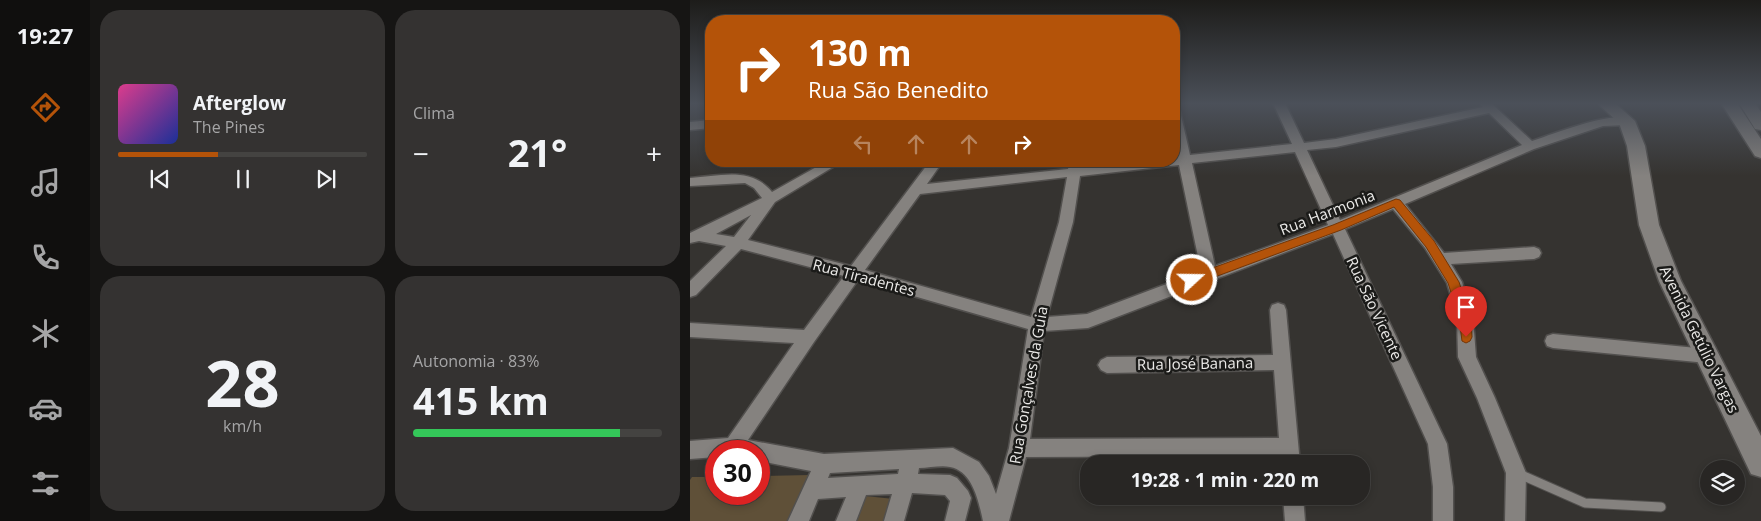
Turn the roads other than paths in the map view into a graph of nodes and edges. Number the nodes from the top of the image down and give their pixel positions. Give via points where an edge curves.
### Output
1 (1290, 127) edge
2 (1400, 127) edge
3 (1510, 127) edge
4 (1586, 127) edge
5 (1629, 127) edge
6 (1745, 127) edge
7 (1180, 138) edge
8 (1530, 146) junction
9 (1300, 148) junction
10 (1761, 152) edge
11 (1180, 160) edge
12 (1185, 160) junction
13 (826, 167) edge
14 (933, 167) edge
15 (1075, 167) edge
16 (690, 182) edge
17 (916, 190) junction
18 (770, 199) junction
19 (1396, 203) junction
20 (1337, 227) junction
21 (694, 237) edge
22 (738, 243) junction
23 (1534, 253) dead end
24 (1441, 260) junction
25 (855, 274) junction
26 (1209, 274) junction
27 (690, 292) edge
28 (1278, 310) dead end
29 (1037, 325) junction
30 (690, 330) edge
31 (808, 337) junction
32 (1553, 341) dead end
33 (1707, 356) junction
34 (1282, 362) junction
35 (1107, 365) dead end
36 (738, 440) edge
37 (1019, 448) junction
38 (705, 449) edge
39 (690, 450) edge
40 (770, 453) edge
41 (1289, 455) edge
42 (912, 460) junction
43 (824, 464) junction
44 (1761, 464) edge
45 (1516, 472) junction
46 (905, 484) junction
47 (860, 486) junction
48 (813, 489) junction
49 (1294, 505) edge
50 (1661, 507) dead end
51 (798, 521) edge
52 (846, 521) edge
53 (894, 521) edge
54 (955, 521) edge
55 (993, 521) edge
56 (999, 521) edge
57 (1295, 521) edge
58 (1443, 521) edge
59 (1515, 521) edge

1 - 9 street, Rua São Vicente
2 - 9 street
3 - 8 street
4 - 8 street, Rua Harmonia
5 - 33 street, Avenida Getúlio Vargas via 1636,146 1649,226 1670,282
6 - 10 street
7 - 12 street
8 - 19 street, Rua Harmonia
9 - 12 street
9 - 20 street, Rua São Vicente
11 - 12 street
12 - 26 street
13 - 18 street
14 - 17 street
15 - 17 street
15 - 29 street, Rua Gonçalves da Guia via 1066,222
16 - 18 street via 747,179 759,185
17 - 25 street
18 - 21 street
18 - 22 street
19 - 20 street, Rua Harmonia
19 - 24 street
20 - 26 street, Rua Harmonia
20 - 58 street, Rua São Vicente via 1437,444 1443,487
21 - 22 street, Rua Tiradentes
22 - 25 street, Rua Tiradentes
22 - 27 street
23 - 24 street
24 - 45 street via 1454,282 1465,318 1467,357
25 - 29 street, Rua Tiradentes
25 - 31 street
26 - 29 street, Rua Harmonia via 1088,321
28 - 34 street
29 - 37 street, Rua Gonçalves da Guia
30 - 31 street
31 - 36 street
32 - 33 street
33 - 44 street, Avenida Getúlio Vargas
34 - 35 street, Rua José Banana
34 - 41 street
37 - 41 street
37 - 56 street, Rua Gonçalves da Guia
38 - 39 street
40 - 43 street
42 - 43 street
42 - 46 street
42 - 55 street via 953,457 968,464 982,482
43 - 48 street
45 - 50 lane via 1586,502
45 - 59 street
46 - 47 street
46 - 53 street
46 - 54 street via 950,485 961,498
47 - 48 street
47 - 52 street
48 - 51 street
49 - 57 street

